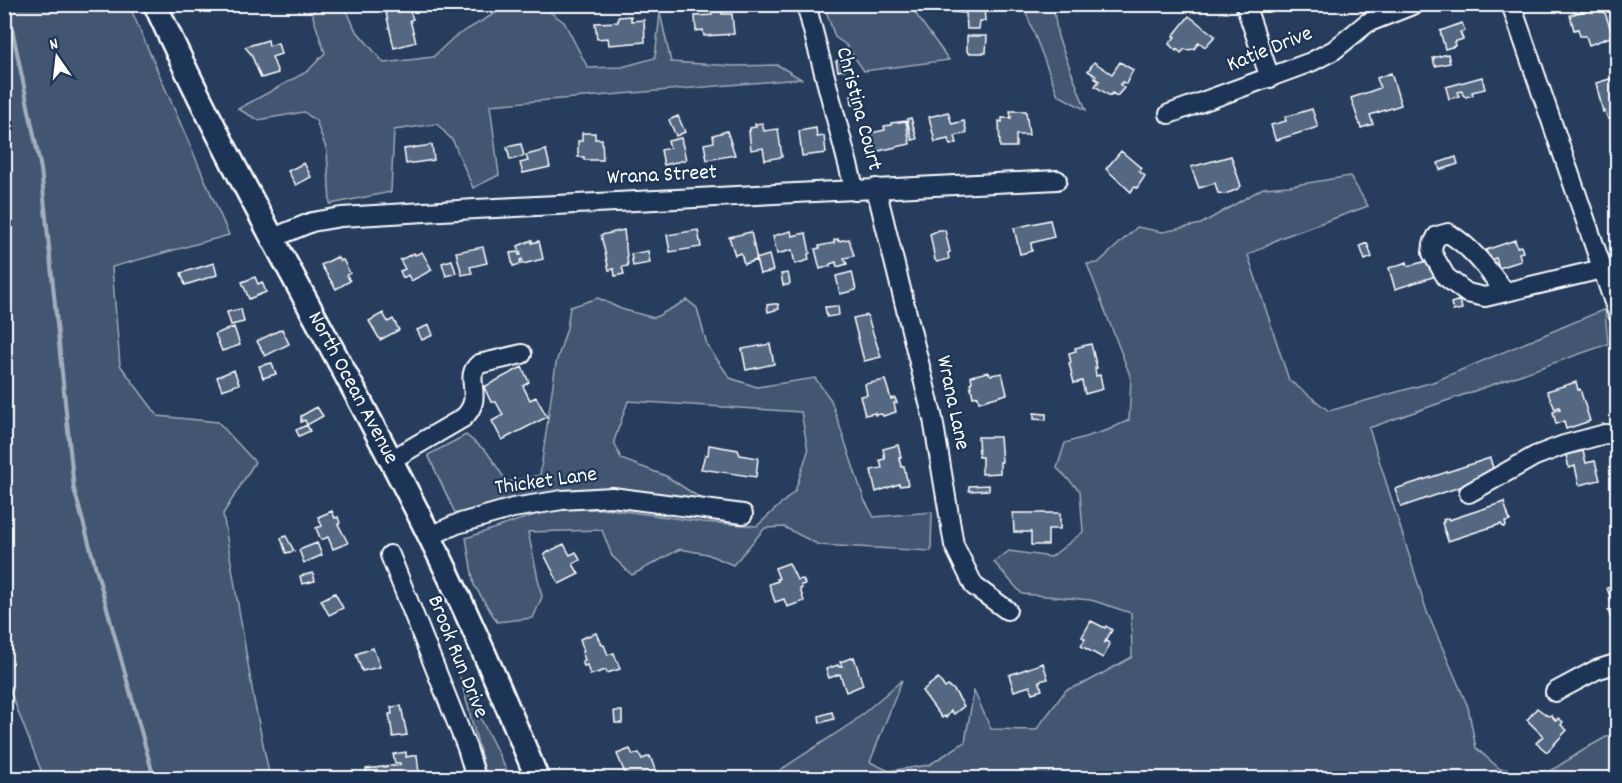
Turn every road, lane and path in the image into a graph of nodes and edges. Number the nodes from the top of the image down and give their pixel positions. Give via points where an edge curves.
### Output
1 (155, 4) edge
2 (806, 4) edge
3 (1245, 4) edge
4 (1415, 4) edge
5 (1511, 4) edge
6 (1270, 78) junction
7 (1169, 114) dead end
8 (1057, 180) dead end
9 (876, 188) junction
10 (855, 191) junction
11 (273, 238) junction
12 (1602, 268) junction
13 (1505, 292) dead end
14 (1617, 314) edge
15 (522, 354) dead end
16 (1617, 435) edge
17 (391, 460) junction
18 (1469, 493) dead end
19 (744, 514) dead end
20 (430, 536) junction
21 (390, 555) dead end
22 (1007, 609) dead end
23 (1617, 663) edge
24 (1555, 692) dead end
25 (476, 778) edge
26 (537, 778) edge

1 - 11 main road, North Ocean Avenue
2 - 10 street, Christina Court
3 - 6 street
4 - 6 street, Katie Drive via 1367,23 1311,63
5 - 12 street
6 - 7 street, Katie Drive
8 - 9 street, Wrana Street
9 - 10 street, Wrana Street
9 - 22 street, Wrana Lane via 933,419 954,545 974,586
10 - 11 street, Wrana Street via 341,217 312,222
11 - 17 main road, North Ocean Avenue
12 - 13 street
12 - 14 street
15 - 17 street via 479,364 473,374 474,404 470,412
16 - 18 street via 1605,434 1534,456
17 - 20 main road, North Ocean Avenue
19 - 20 street, Thicket Lane via 612,497 562,500 513,508
20 - 26 main road, North Ocean Avenue
21 - 25 street, Brook Run Drive
23 - 24 street

